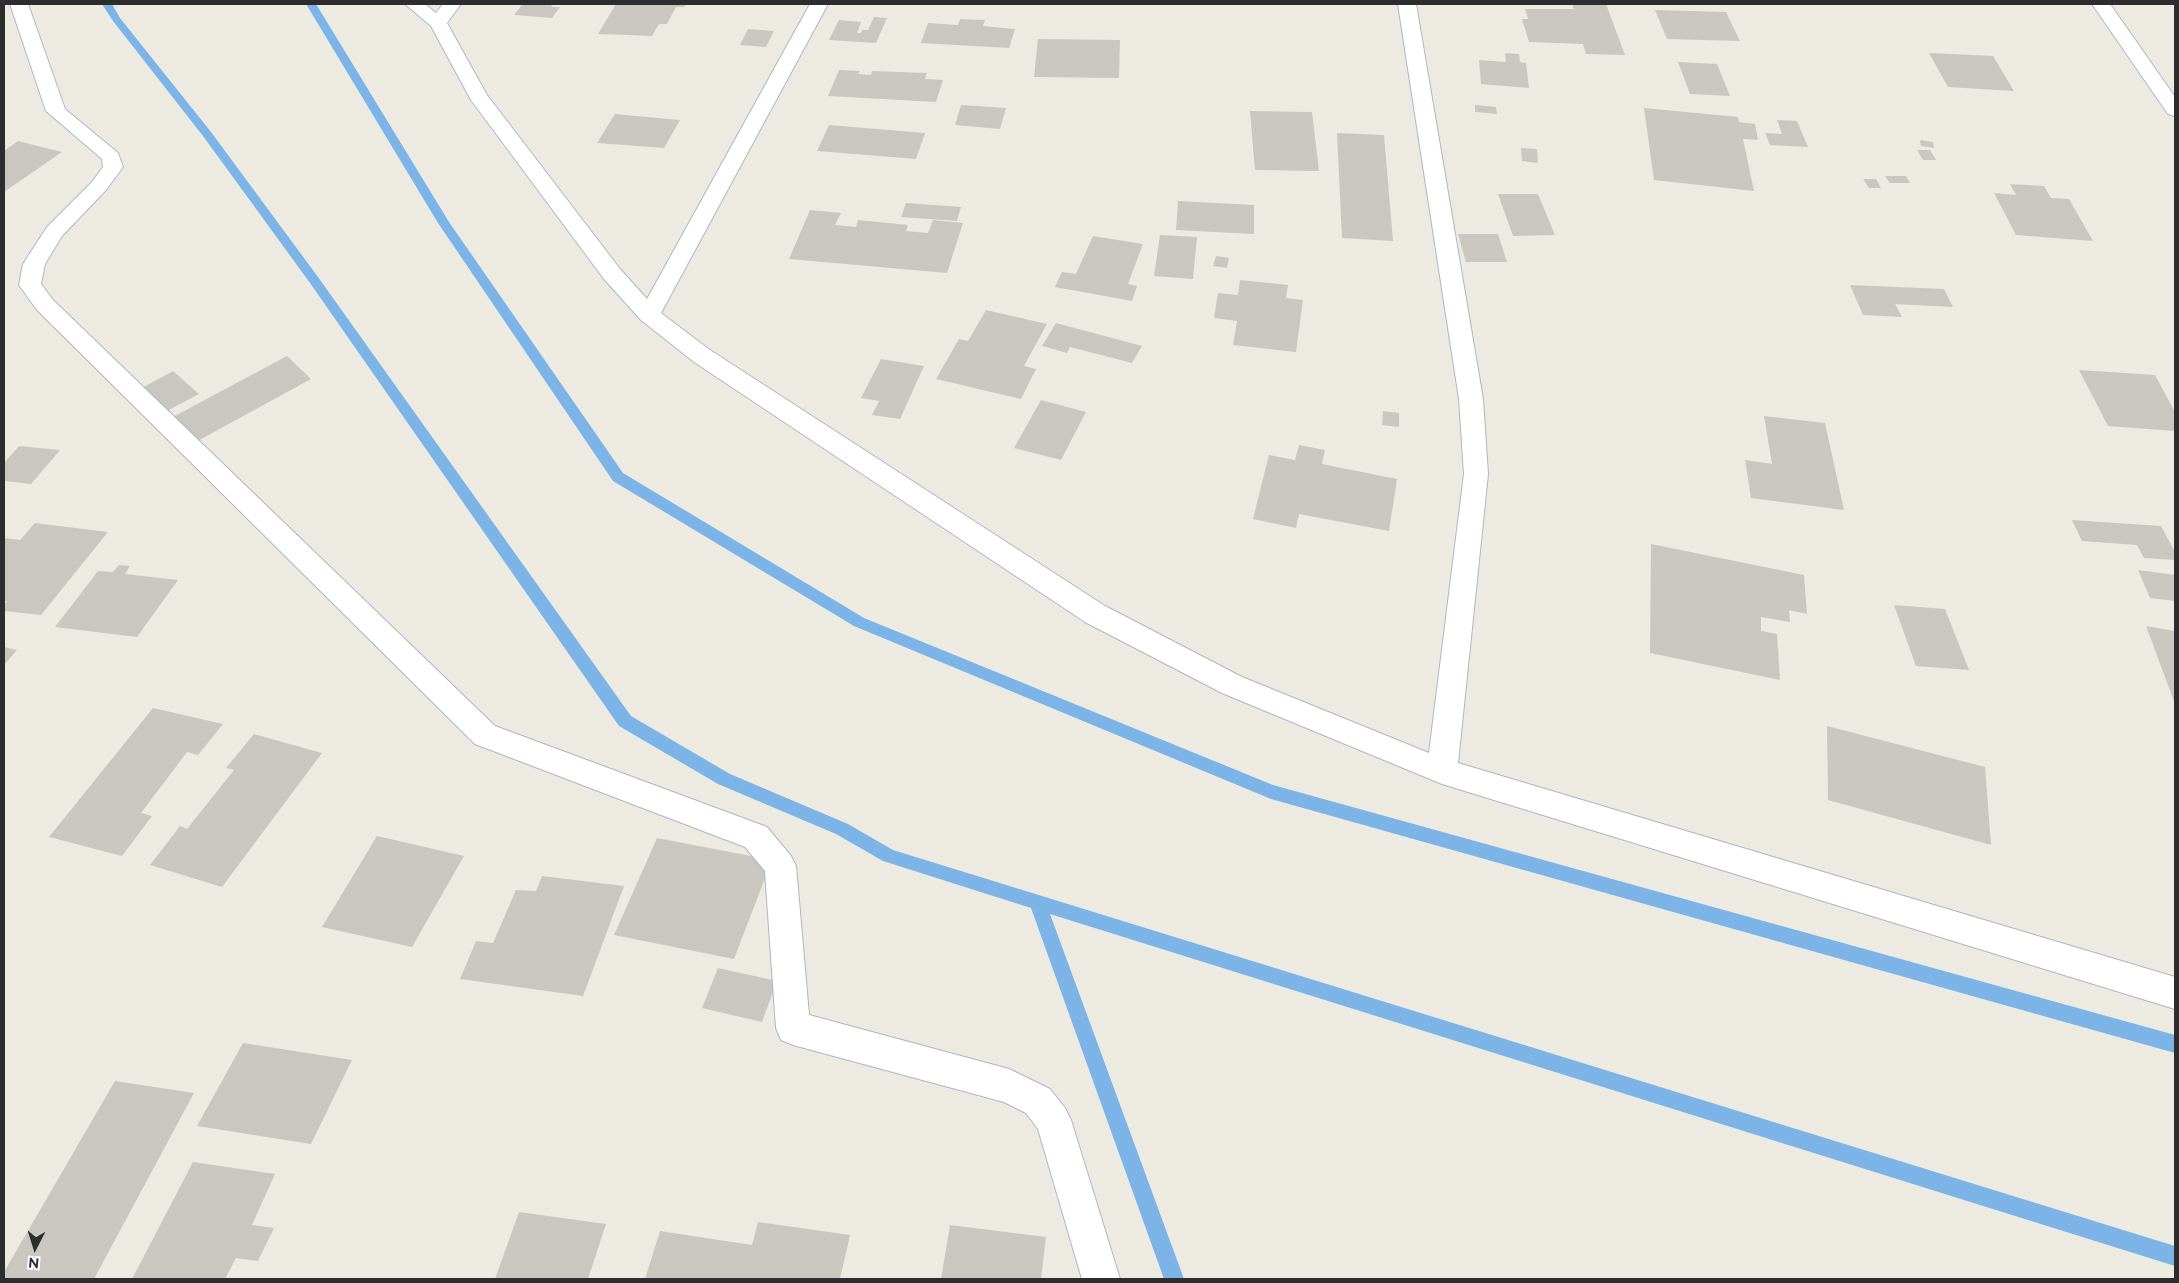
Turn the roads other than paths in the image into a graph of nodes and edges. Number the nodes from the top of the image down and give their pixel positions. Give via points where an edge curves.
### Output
1 (18, 4) edge
2 (414, 4) edge
3 (819, 4) edge
4 (1407, 4) edge
5 (2102, 4) edge
6 (445, 13) edge
7 (4, 18) edge
8 (2175, 110) edge
9 (649, 315) junction
10 (1442, 771) junction
11 (2175, 993) edge
12 (1102, 1279) edge

1 - 7 street
1 - 12 street via 56,111 112,157 113,167 54,232 34,264 30,285 45,305 486,734 756,837 780,866 793,1028 1009,1086 1038,1101 1053,1120
2 - 6 street
3 - 9 street
4 - 10 street via 1471,398 1476,474
5 - 8 street
6 - 9 street via 478,96 612,274
9 - 10 street via 702,356 1095,614 1232,684
10 - 11 street

